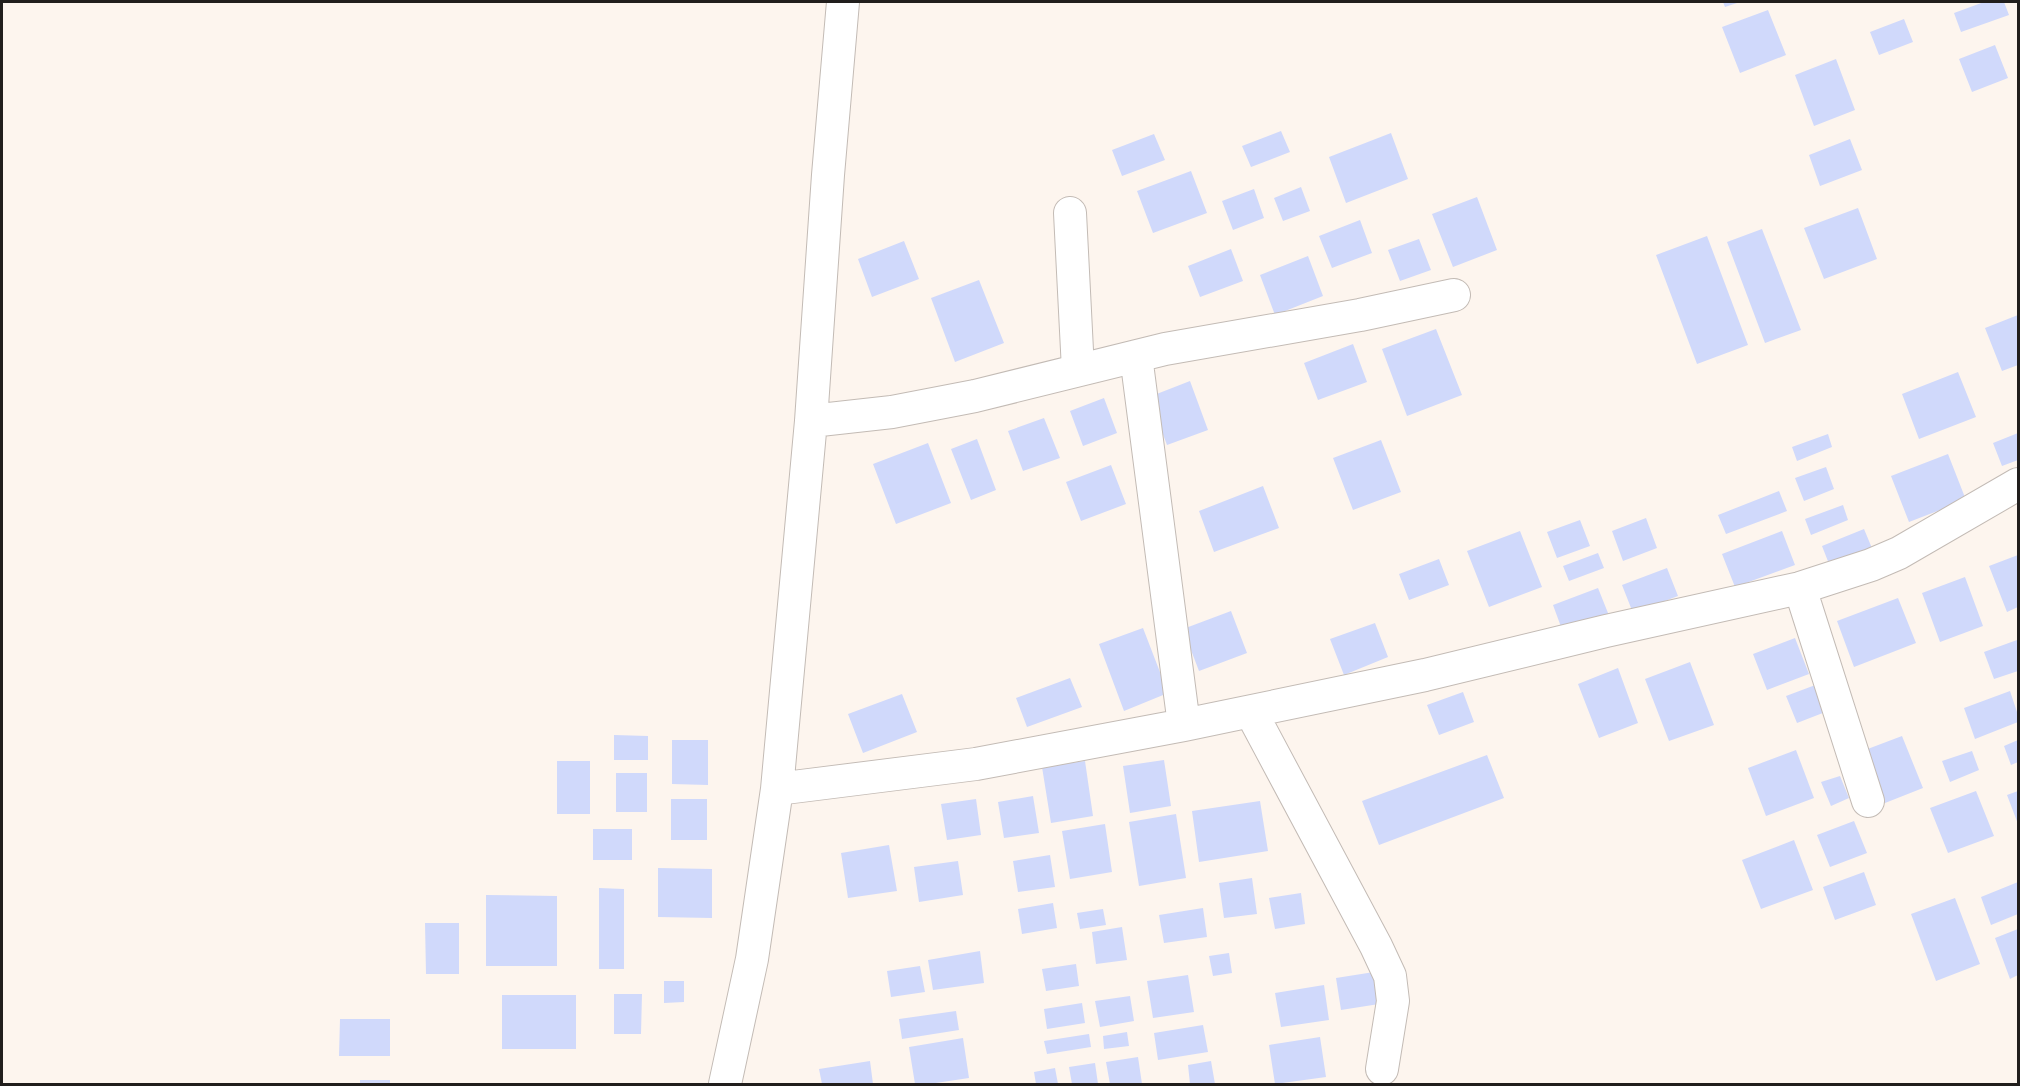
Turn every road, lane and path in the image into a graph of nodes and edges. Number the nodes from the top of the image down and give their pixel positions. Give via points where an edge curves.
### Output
1 (843, 2) edge
2 (1070, 213) dead end
3 (1454, 295) dead end
4 (1136, 356) junction
5 (1078, 370) junction
6 (811, 421) junction
7 (2019, 484) edge
8 (1800, 588) junction
9 (1251, 711) junction
10 (1184, 725) junction
11 (777, 789) junction
12 (1868, 801) dead end
13 (1382, 1069) dead end
14 (725, 1084) edge

1 - 6 street
2 - 5 street
3 - 4 street
4 - 5 street
4 - 10 street
5 - 6 street via 892,412
6 - 11 street
7 - 8 street via 1899,553
8 - 9 street
8 - 12 street
9 - 10 street
9 - 13 street via 1390,976 1393,1001
10 - 11 street via 976,764
11 - 14 street via 752,959

